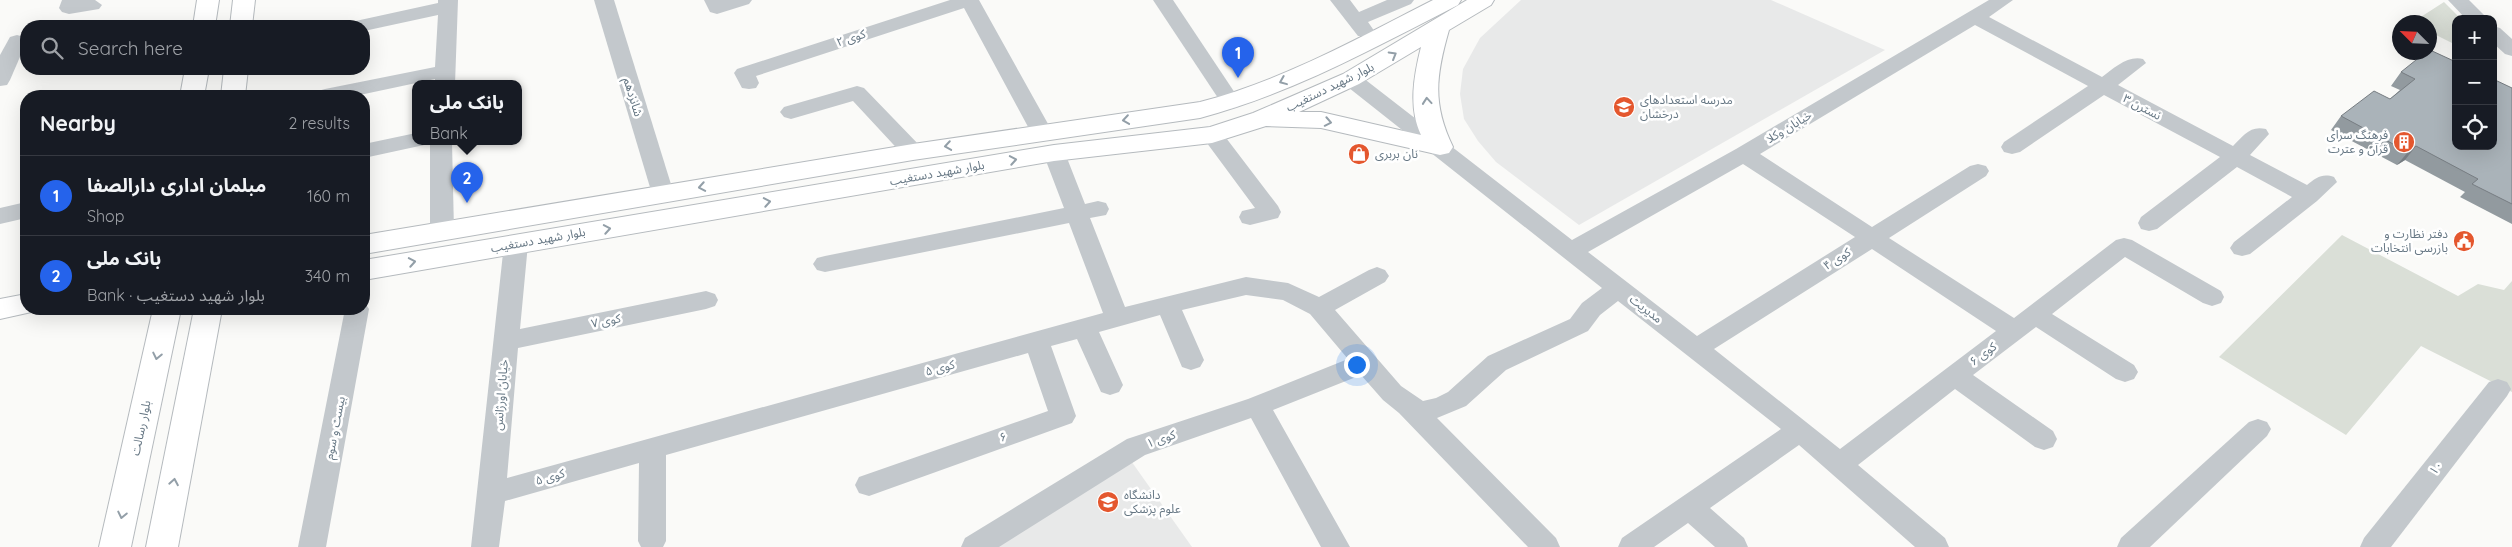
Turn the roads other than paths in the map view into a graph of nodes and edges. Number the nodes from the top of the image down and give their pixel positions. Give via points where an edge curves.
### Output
1 (72, 0) edge
2 (208, 0) edge
3 (244, 0) edge
4 (604, 0) edge
5 (714, 0) edge
6 (742, 0) edge
7 (969, 0) edge
8 (1163, 0) edge
9 (1340, 0) edge
10 (1404, 0) edge
11 (1450, 0) edge
12 (1483, 0) edge
13 (2003, 0) edge
14 (2458, 0) edge
15 (448, 3) edge
16 (92, 5) dead end
17 (2474, 15) edge
18 (1975, 17) junction
19 (205, 20) edge
20 (242, 20) edge
21 (1356, 20) junction
22 (370, 23) edge
23 (1438, 28) junction
24 (2497, 36) edge
25 (1371, 39) junction
26 (17, 41) dead end
27 (2512, 50) edge
28 (1328, 62) junction
29 (2136, 63) dead end
30 (8, 67) edge
31 (196, 75) edge
32 (235, 75) edge
33 (445, 78) edge
34 (1351, 79) junction
35 (432, 80) edge
36 (412, 83) edge
37 (749, 83) dead end
38 (2104, 86) junction
39 (193, 90) edge
40 (233, 90) edge
41 (365, 90) edge
42 (1231, 102) junction
43 (791, 112) dead end
44 (1262, 119) junction
45 (1041, 131) junction
46 (2258, 134) dead end
47 (1212, 135) junction
48 (412, 141) edge
49 (441, 145) edge
50 (1440, 147) junction
51 (2012, 147) dead end
52 (370, 150) edge
53 (913, 152) junction
54 (1054, 153) junction
55 (1744, 154) junction
56 (2235, 157) junction
57 (1978, 170) dead end
58 (2326, 182) dead end
59 (663, 194) junction
60 (2309, 196) junction
61 (20, 211) edge
62 (1087, 212) junction
63 (0, 216) edge
64 (1250, 217) dead end
65 (2149, 223) dead end
66 (442, 231) junction
67 (1872, 238) junction
68 (516, 244) junction
69 (2242, 248) dead end
70 (1572, 250) junction
71 (370, 262) edge
72 (370, 264) edge
73 (825, 264) dead end
74 (1377, 276) dead end
75 (1619, 287) junction
76 (2212, 297) dead end
77 (706, 300) dead end
78 (1168, 304) junction
79 (20, 305) edge
80 (1319, 308) junction
81 (0, 309) edge
82 (2034, 314) junction
83 (165, 315) edge
84 (207, 315) edge
85 (356, 315) edge
86 (1117, 318) junction
87 (1085, 328) junction
88 (2014, 330) junction
89 (506, 341) junction
90 (1038, 342) junction
91 (1696, 348) junction
92 (1190, 360) dead end
93 (1364, 363) junction
94 (2125, 372) dead end
95 (1955, 376) junction
96 (1110, 385) dead end
97 (2498, 389) dead end
98 (1257, 406) junction
99 (1408, 406) junction
100 (2258, 429) dead end
101 (1800, 430) junction
102 (2044, 439) dead end
103 (653, 448) junction
104 (1841, 463) junction
105 (869, 485) dead end
106 (492, 493) junction
107 (1690, 507) junction
108 (652, 541) dead end
109 (1635, 546) edge
110 (115, 547) edge
111 (162, 547) edge
112 (312, 547) edge
113 (484, 547) edge
114 (975, 547) edge
115 (1336, 547) edge
116 (1546, 547) edge
117 (1734, 547) edge
118 (1935, 547) edge
119 (2131, 547) edge
120 (2374, 547) edge

1 - 16 street via 69,8
2 - 19 main road
3 - 20 main road
4 - 59 street, شانزدهم
5 - 6 street via 717,8
7 - 37 street, کوی ۲ via 744,73
7 - 45 street
8 - 42 street
9 - 21 street
10 - 21 street
11 - 25 main road, بلوار شهید دستغیب
12 - 23 main road, بلوار شهید دستغیب
13 - 18 street, خیابان وکلا
14 - 17 street
15 - 22 street
15 - 33 street
18 - 38 street, نسترن ۳
18 - 55 street, خیابان وکلا
21 - 25 street
34 -> 23 main road, بلوار شهید دستغیب
50 -> 23 main road via 1429,125 1426,93 1428,62
24 - 27 street
25 - 28 main road, بلوار شهید دستغیب
26 - 30 street
28 - 34 main road
28 -> 42 main road, بلوار شهید دستغیب
29 - 38 street
31 - 39 main road
32 - 40 main road
33 - 35 street
34 - 44 main road, بلوار شهید دستغیب
34 - 50 street, مدیریت
36 - 41 street
38 - 51 street
38 - 56 street, نسترن ۳
42 -> 45 main road, بلوار شهید دستغیب via 1200,110
43 - 53 street via 857,93
44 - 47 main road, بلوار شهید دستغیب
44 -> 50 main road via 1321,120
45 -> 53 main road, بلوار شهید دستغیب
45 - 54 main road
46 - 56 street
47 - 54 main road, بلوار شهید دستغیب
47 - 64 street via 1270,212
48 - 52 street
49 - 66 street
50 - 70 street, مدیریت
53 -> 59 main road, بلوار شهید دستغیب
54 - 62 street
68 -> 54 main road, بلوار شهید دستغیب
55 - 67 street
55 - 70 street, خیابان وکلا
56 - 60 street, نسترن ۳
56 - 65 street
57 - 67 street, کوی ۴
58 - 60 street
59 - 66 main road, بلوار شهید دستغیب
60 - 69 street
61 - 63 street
62 - 73 street
62 - 86 street
66 - 71 main road, بلوار شهید دستغیب
67 - 88 street
67 - 91 street, کوی ۴
72 -> 68 main road, بلوار شهید دستغیب
68 - 89 street, خیابان اورژانس
70 - 75 street, مدیریت
74 - 80 street
75 - 91 street, مدیریت
75 - 99 street via 1591,309 1580,326 1497,363 1442,407 1424,411
76 - 82 street, کوی ۶ via 2124,246
77 - 89 street, کوی ۷
78 - 80 street, کوی ۵ via 1246,286 1288,292
78 - 86 street, کوی ۵
78 - 92 street
79 - 81 main road
80 - 93 street, کوی ۵
82 - 88 street, کوی ۶
82 - 94 street
83 -> 110 main road, بلوار رسالت
111 -> 84 main road
85 - 112 street, بیست و سوم
86 - 87 street, کوی ۵
87 - 90 street, کوی ۵
87 - 96 street
88 - 95 street, کوی ۶
89 - 106 street, خیابان اورژانس
90 - 103 street, کوی ۵
90 - 105 street, ۶ via 1063,416
91 - 101 street, مدیریت
93 - 98 street, کوی ۱
93 - 99 street, کوی ۵
95 - 102 street
95 - 104 street, کوی ۶
97 - 120 street, ۱۰
98 - 114 street, کوی ۱ via 1136,447
98 - 115 street
99 - 116 street, کوی ۵
100 - 119 street
101 - 104 street, مدیریت
101 - 107 street
103 - 106 street, کوی ۵
103 - 108 street
104 - 118 street, مدیریت
106 - 113 street, خیابان اورژانس
107 - 109 street
107 - 117 street

